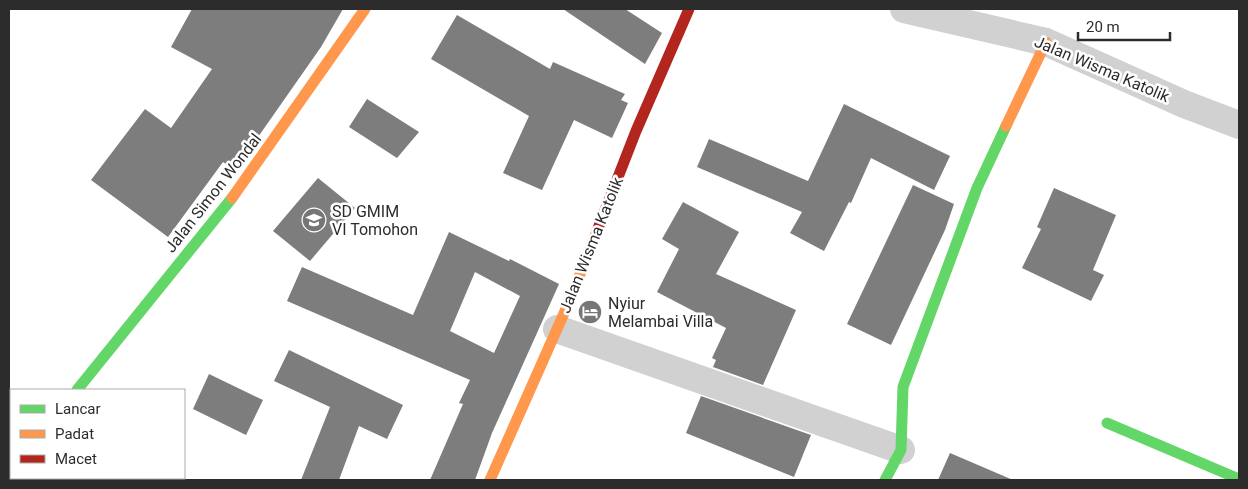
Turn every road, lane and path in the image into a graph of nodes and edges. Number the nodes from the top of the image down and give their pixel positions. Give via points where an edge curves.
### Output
1 (365, 9) edge
2 (688, 9) edge
3 (904, 9) edge
4 (1046, 42) junction
5 (1239, 125) edge
6 (557, 329) junction
7 (78, 389) edge
8 (1107, 423) dead end
9 (901, 450) junction
10 (490, 480) edge
11 (884, 480) edge
12 (1239, 480) edge

1 - 7 street, Jalan Simon Wondal via 247,179
2 - 6 street, Jalan Wisma Katolik
3 - 4 street, Jalan Wisma Katolik
4 - 5 street, Jalan Wisma Katolik
4 - 9 street via 977,188 903,386
6 - 9 street
6 - 10 street, Jalan Wisma Katolik
8 - 12 street
9 - 11 street

